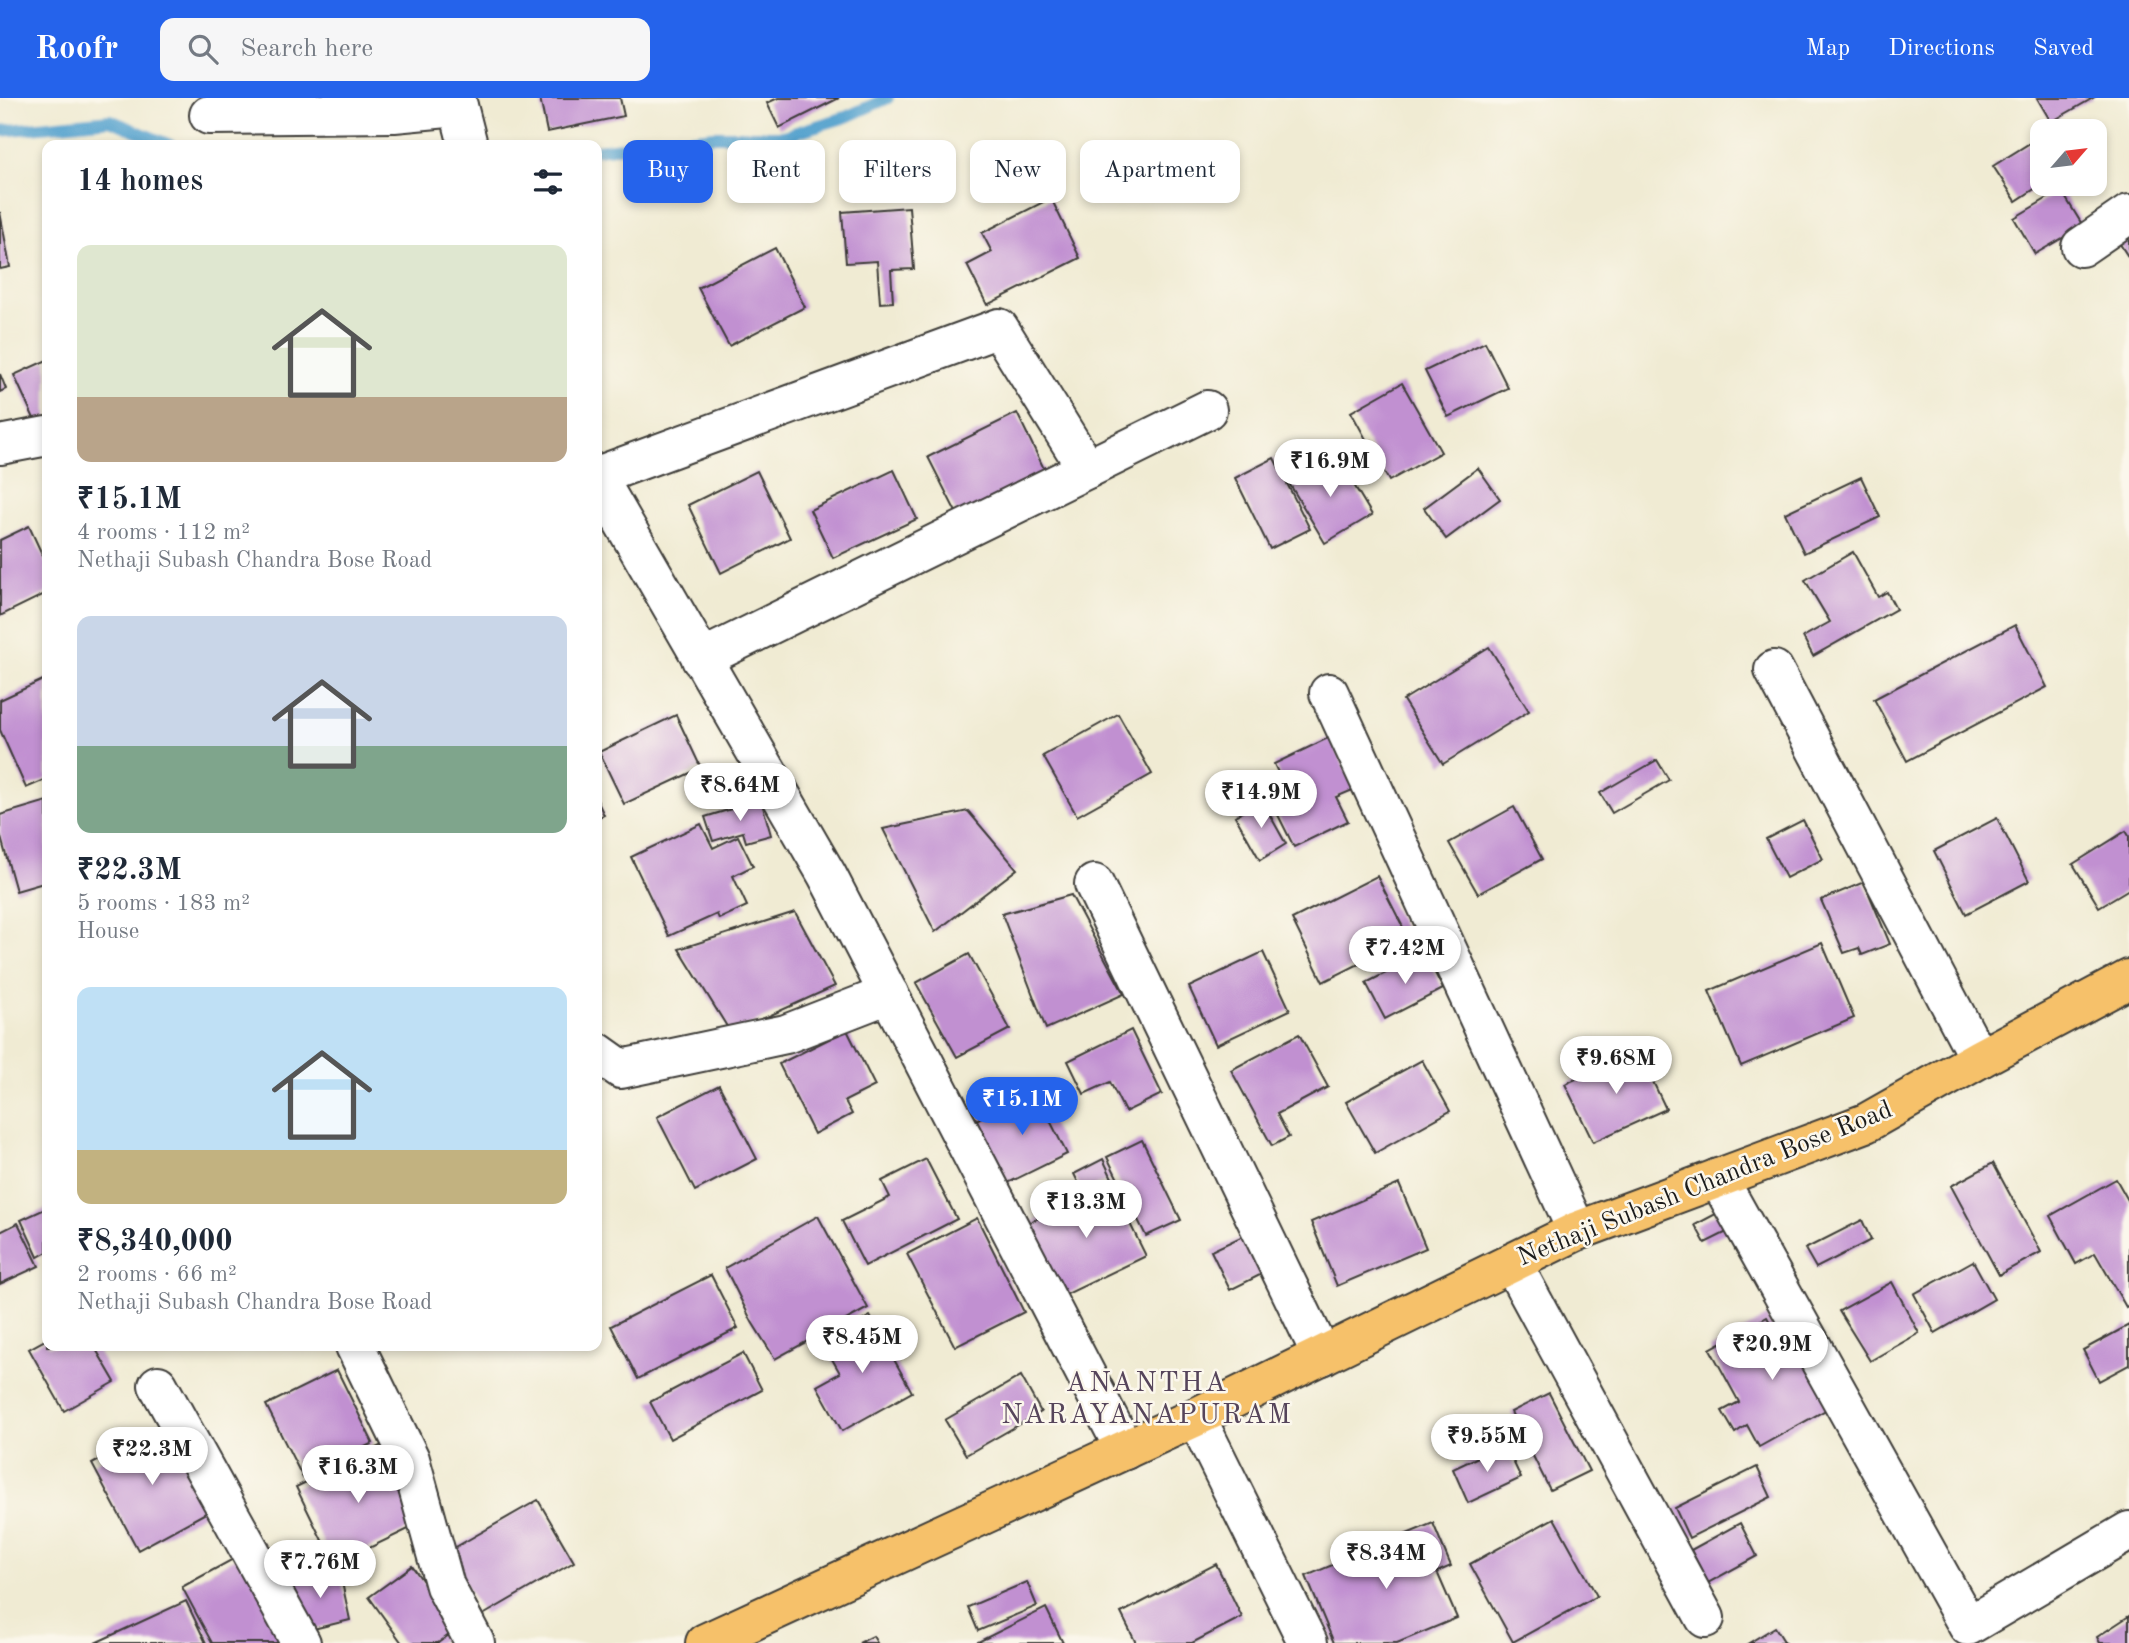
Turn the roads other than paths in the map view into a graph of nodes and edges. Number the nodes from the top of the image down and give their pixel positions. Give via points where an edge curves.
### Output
1 (457, 103) edge
2 (209, 115) dead end
3 (467, 140) edge
4 (2129, 214) edge
5 (2081, 247) dead end
6 (1207, 410) dead end
7 (42, 437) edge
8 (0, 445) edge
9 (1087, 469) junction
10 (602, 475) edge
11 (602, 486) edge
12 (701, 659) junction
13 (1774, 670) dead end
14 (1329, 693) dead end
15 (1094, 884) dead end
16 (2129, 979) edge
17 (889, 994) junction
18 (602, 1056) edge
19 (1979, 1059) junction
20 (1718, 1178) junction
21 (1577, 1231) junction
22 (1512, 1263) junction
23 (357, 1351) edge
24 (1322, 1356) junction
25 (158, 1385) dead end
26 (1196, 1417) junction
27 (1125, 1450) junction
28 (2129, 1531) edge
29 (1705, 1618) dead end
30 (301, 1643) edge
31 (475, 1643) edge
32 (705, 1643) edge
33 (1308, 1643) edge

1 - 2 street via 394,113
1 - 3 street
4 - 5 street
6 - 9 street
7 - 8 street
9 - 10 street via 999,328
9 - 12 street
11 - 12 street
12 - 17 street via 827,875
13 - 19 street
14 - 21 street
15 - 24 street
16 - 19 main road, Nethaji Subash Chandra Bose Road
17 - 18 street via 786,1034 621,1069
17 - 27 street
19 - 20 main road, Nethaji Subash Chandra Bose Road via 1866,1123
20 - 21 main road, Nethaji Subash Chandra Bose Road
20 - 28 street via 1968,1626
21 - 22 main road, Nethaji Subash Chandra Bose Road
22 - 24 main road, Nethaji Subash Chandra Bose Road
22 - 29 street
23 - 31 street via 410,1459 445,1586
24 - 26 main road, Nethaji Subash Chandra Bose Road
25 - 30 street
26 - 27 main road, Nethaji Subash Chandra Bose Road
26 - 33 street
27 - 32 main road, Nethaji Subash Chandra Bose Road

